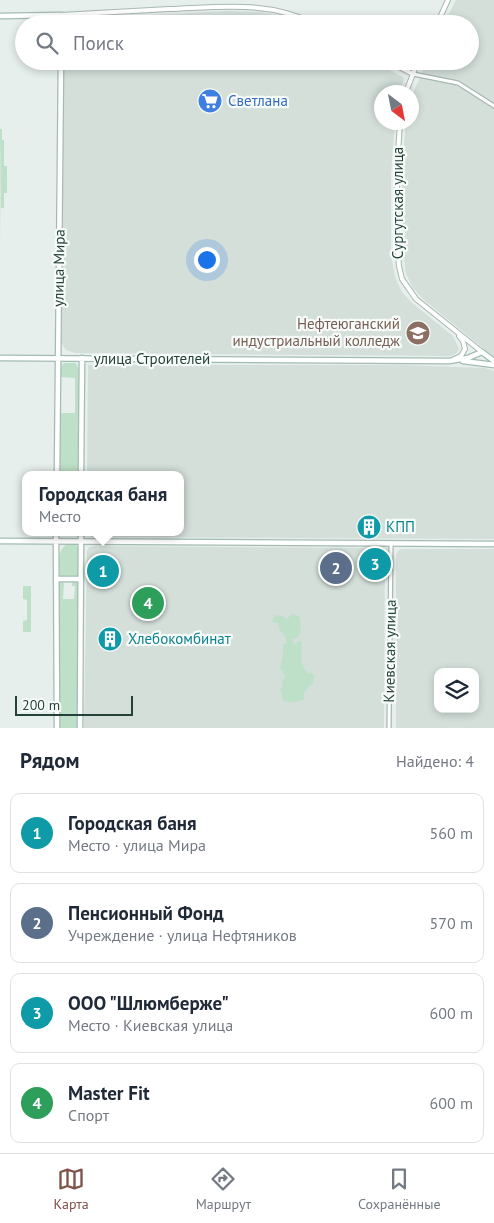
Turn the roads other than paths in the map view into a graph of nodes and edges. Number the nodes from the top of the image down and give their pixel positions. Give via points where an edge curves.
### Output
1 (448, 0) edge
2 (61, 15) edge
3 (297, 15) edge
4 (441, 15) edge
5 (0, 16) edge
6 (15, 16) edge
7 (61, 70) edge
8 (405, 70) edge
9 (415, 70) edge
10 (413, 74) junction
11 (409, 85) edge
12 (494, 106) edge
13 (399, 130) edge
14 (456, 332) junction
15 (482, 352) junction
16 (0, 358) edge
17 (57, 358) junction
18 (82, 358) junction
19 (449, 361) junction
20 (494, 361) edge
21 (494, 365) edge
22 (57, 471) edge
23 (81, 471) edge
24 (56, 536) edge
25 (81, 536) edge
26 (56, 541) junction
27 (81, 541) junction
28 (0, 542) edge
29 (391, 544) junction
30 (494, 544) edge
31 (81, 579) junction
32 (56, 580) junction
33 (57, 728) edge
34 (80, 728) edge
35 (389, 728) edge

1 - 4 street
2 - 3 street via 248,7
5 - 6 main road
7 - 17 main road, улица Мира
8 - 10 street
9 - 10 street
10 - 11 street
10 - 12 street via 458,84
13 - 14 street, Сургутская улица via 396,177 400,273 416,299
14 - 15 street, Сургутская улица
14 - 19 street via 465,349 461,356
15 - 19 main road, улица Строителей
15 - 20 main road, Сургутская улица
16 - 17 main road, улица Строителей
17 - 18 main road, улица Строителей
17 - 22 main road, улица Мира
18 - 19 main road, улица Строителей
18 - 23 main road
19 - 21 main road
24 - 26 main road
25 - 27 main road
26 - 27 main road
26 - 28 main road
26 - 32 main road
27 - 29 main road
27 - 31 main road
29 - 30 main road
29 - 35 street, Киевская улица
31 - 32 main road
31 - 34 main road
32 - 33 main road

